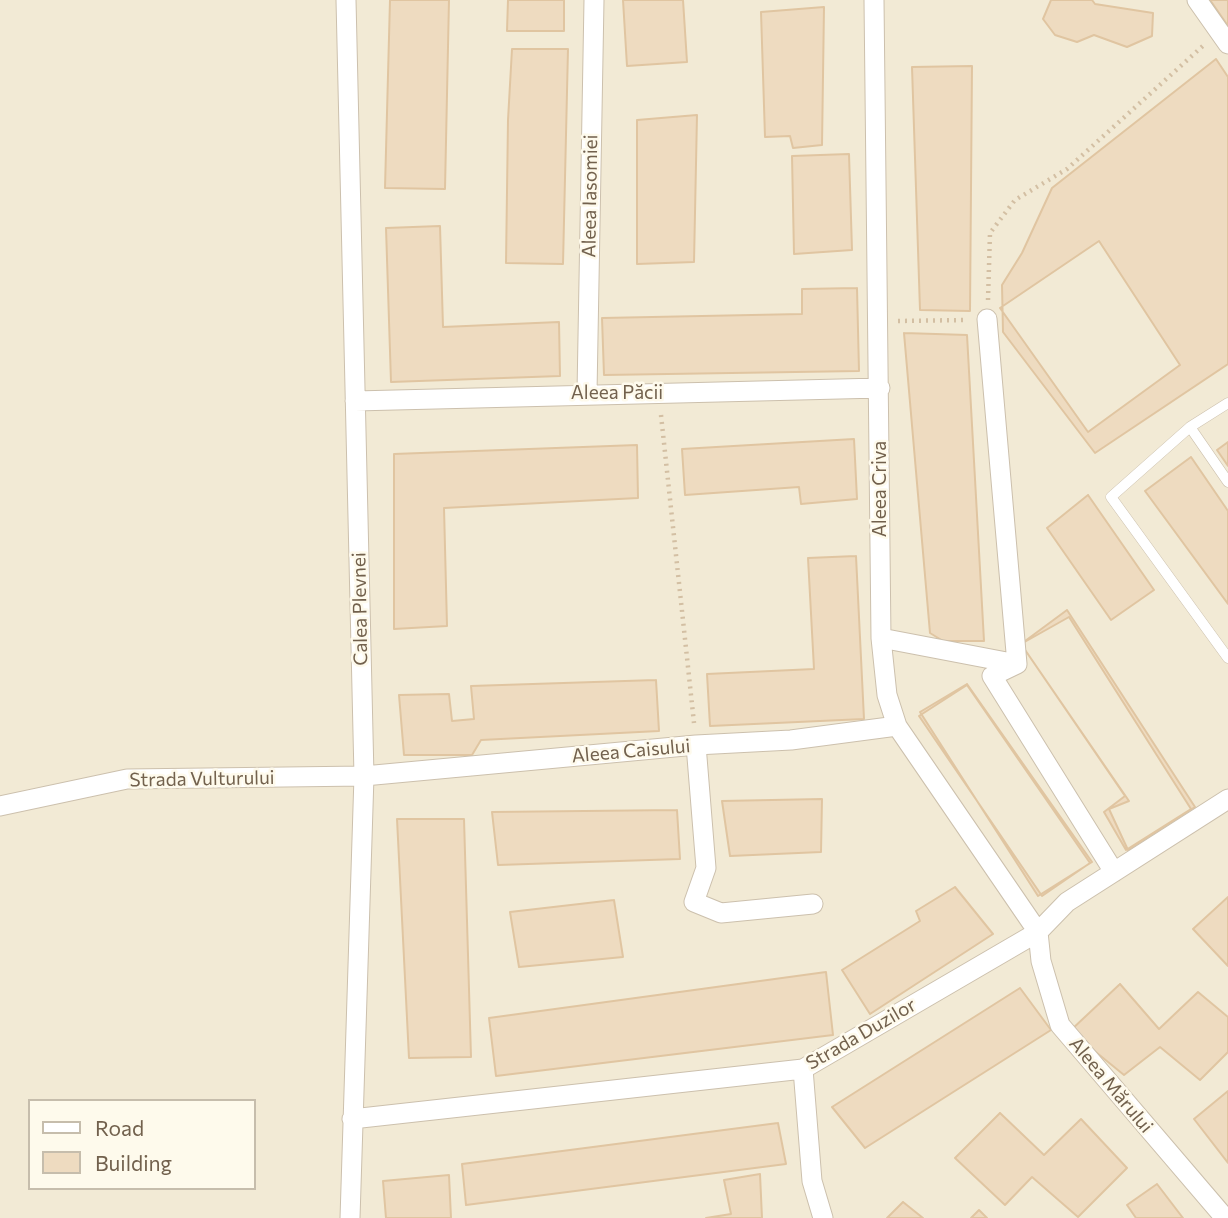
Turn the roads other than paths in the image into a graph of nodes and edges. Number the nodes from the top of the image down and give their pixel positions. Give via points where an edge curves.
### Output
1 (346, 0) edge
2 (594, 0) edge
3 (874, 0) edge
4 (1197, 0) edge
5 (1223, 38) edge
6 (987, 319) road end
7 (880, 388) junction
8 (587, 393) junction
9 (355, 401) junction
10 (1228, 402) edge
11 (1190, 427) junction
12 (1228, 482) edge
13 (881, 638) junction
14 (1228, 658) edge
15 (1017, 664) junction
16 (897, 726) junction
17 (696, 745) junction
18 (364, 776) junction
19 (1228, 799) edge
20 (0, 806) edge
21 (1114, 872) junction
22 (813, 904) dead end
23 (1038, 932) junction
24 (803, 1069) junction
25 (352, 1119) junction
26 (350, 1218) edge
27 (824, 1218) edge
28 (1226, 1218) edge

1 - 9 street, Calea Plevnei
2 - 8 street, Aleea Iasomiei
3 - 7 street, Aleea Criva
4 - 5 street
6 - 15 street
7 - 8 street, Aleea Păcii
7 - 13 street, Aleea Criva
8 - 9 street, Aleea Păcii
9 - 18 street, Calea Plevnei
10 - 11 lane
11 - 12 lane
11 - 14 lane via 1111,498
13 - 15 street
13 - 16 street, Aleea Criva via 887,695
15 - 21 street via 992,676
16 - 17 street, Aleea Caisului via 791,740
16 - 23 street, Aleea Criva
17 - 18 street, Aleea Caisului
17 - 22 street via 706,869 694,902 721,913
18 - 20 street, Strada Vulturului via 127,779
18 - 25 street, Calea Plevnei
19 - 21 street, Strada Duzilor
21 - 23 street, Strada Duzilor via 1067,902
23 - 24 street, Strada Duzilor
23 - 28 street, Aleea Mărului via 1041,961 1060,1026
24 - 25 street, Strada Duzilor
24 - 27 street via 812,1181
25 - 26 street, Calea Plevnei

